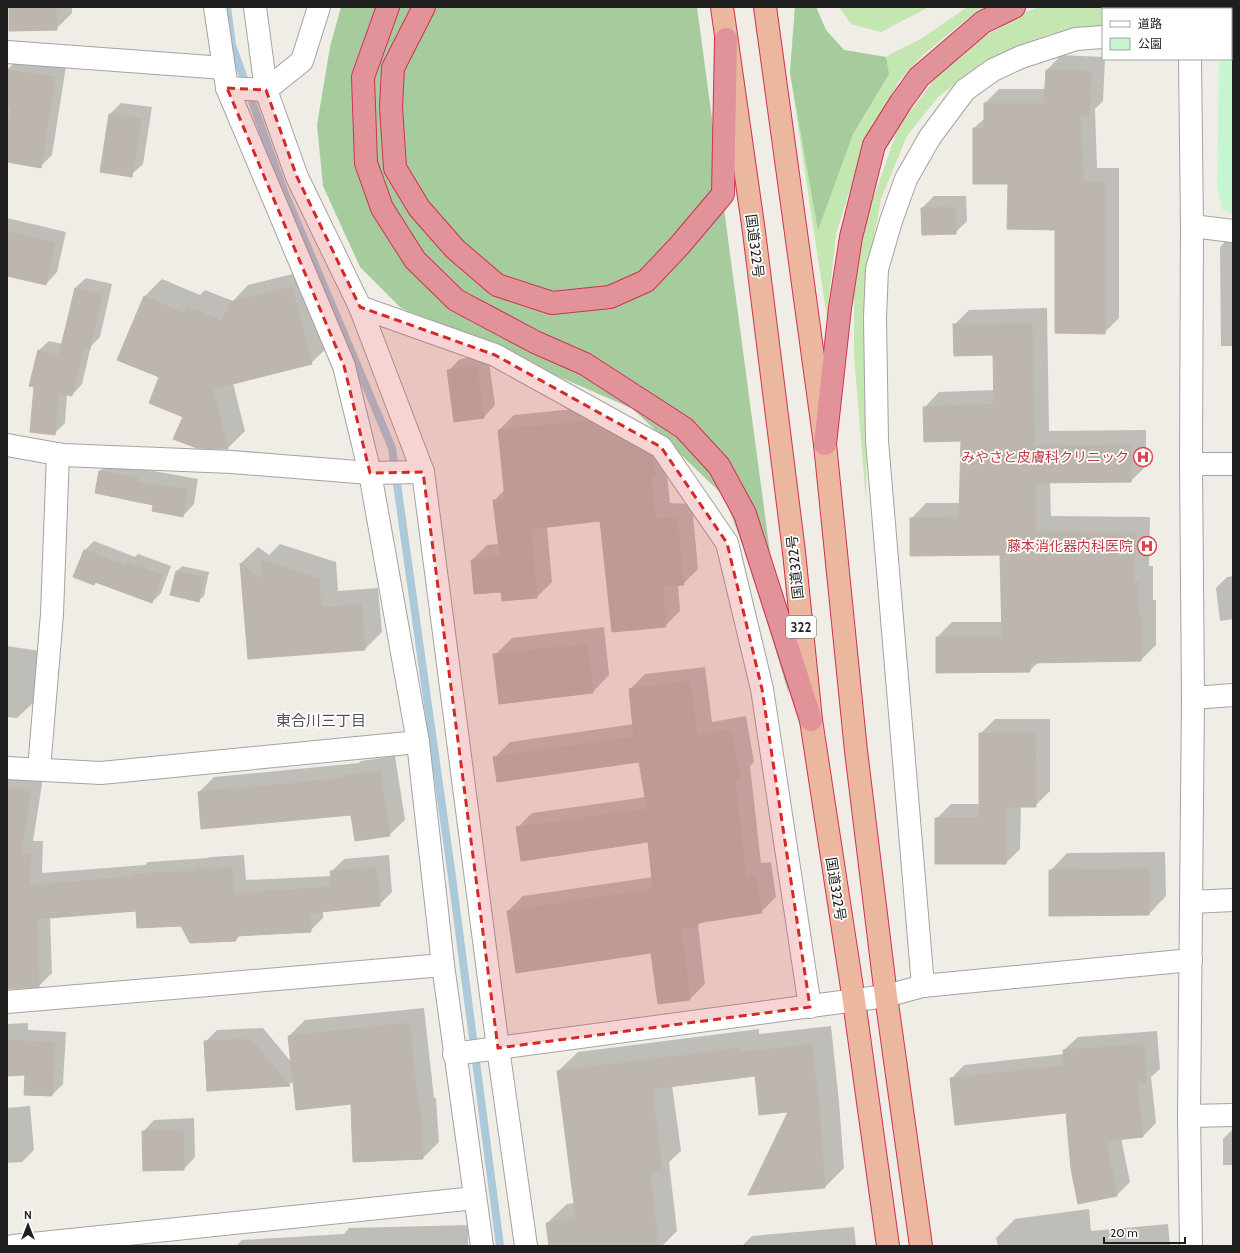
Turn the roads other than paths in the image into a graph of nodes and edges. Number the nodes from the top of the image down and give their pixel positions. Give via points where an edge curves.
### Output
1 (215, 7) edge
2 (255, 7) edge
3 (319, 7) edge
4 (388, 7) edge
5 (424, 7) edge
6 (722, 7) edge
7 (765, 7) edge
8 (1014, 7) edge
9 (1102, 37) edge
10 (726, 39) junction
11 (7, 52) edge
12 (1190, 60) edge
13 (226, 78) junction
14 (266, 90) junction
15 (1192, 226) junction
16 (1233, 231) edge
17 (360, 307) junction
18 (825, 444) junction
19 (7, 445) edge
20 (58, 454) junction
21 (1190, 464) junction
22 (1233, 464) edge
23 (423, 472) junction
24 (370, 473) junction
25 (1233, 696) edge
26 (1193, 698) junction
27 (811, 720) junction
28 (418, 742) junction
29 (7, 768) edge
30 (39, 769) junction
31 (1233, 900) edge
32 (1191, 902) junction
33 (1191, 960) junction
34 (442, 964) junction
35 (923, 986) junction
36 (886, 996) junction
37 (854, 1001) junction
38 (7, 1002) edge
39 (810, 1007) junction
40 (498, 1048) junction
41 (454, 1054) junction
42 (1233, 1115) edge
43 (1189, 1116) junction
44 (475, 1198) junction
45 (13, 1246) edge
46 (482, 1246) edge
47 (526, 1246) edge
48 (888, 1246) edge
49 (921, 1246) edge
50 (1191, 1246) edge

1 - 13 street
2 - 14 street
3 - 14 street via 302,61
4 - 27 highway via 363,77 366,164 382,208 415,260 456,300 535,342 585,364 684,428 719,466 745,514
5 - 10 highway via 393,68 391,107 395,168 419,208 455,249 497,285 552,303 610,297 646,281 723,194
6 - 10 highway, 国道322号 / 322
7 - 18 highway
8 - 18 highway via 983,22 919,77 874,145 851,237 840,308
9 - 35 street via 1076,39 1021,57 993,70 965,90 930,136 906,179 890,221 877,269 877,441
10 - 27 highway, 国道322号 / 322 via 754,232 791,528
11 - 13 street
12 - 15 street
13 - 14 street
13 - 24 street via 344,366
14 - 17 street via 297,176
15 - 16 street
15 - 21 street
17 - 23 street
17 - 39 street via 495,355 661,447 727,543 762,688
18 - 36 highway via 856,751
19 - 20 street
20 - 24 street via 239,462
20 - 30 street via 52,614
21 - 22 street
21 - 26 street
23 - 24 street
23 - 40 street
24 - 28 street
25 - 26 street
26 - 32 street
27 - 37 highway, 国道322号 / 322
28 - 30 street via 101,773
28 - 34 street
29 - 30 street
31 - 32 street
32 - 33 street
33 - 35 street
33 - 43 street
34 - 38 street
34 - 41 street
35 - 36 street
36 - 37 street
36 - 49 highway
37 - 39 street
37 - 48 highway, 国道322号 / 322
39 - 40 street
40 - 41 street
40 - 47 street
41 - 44 street
42 - 43 street
43 - 50 street
44 - 45 street
44 - 46 street

